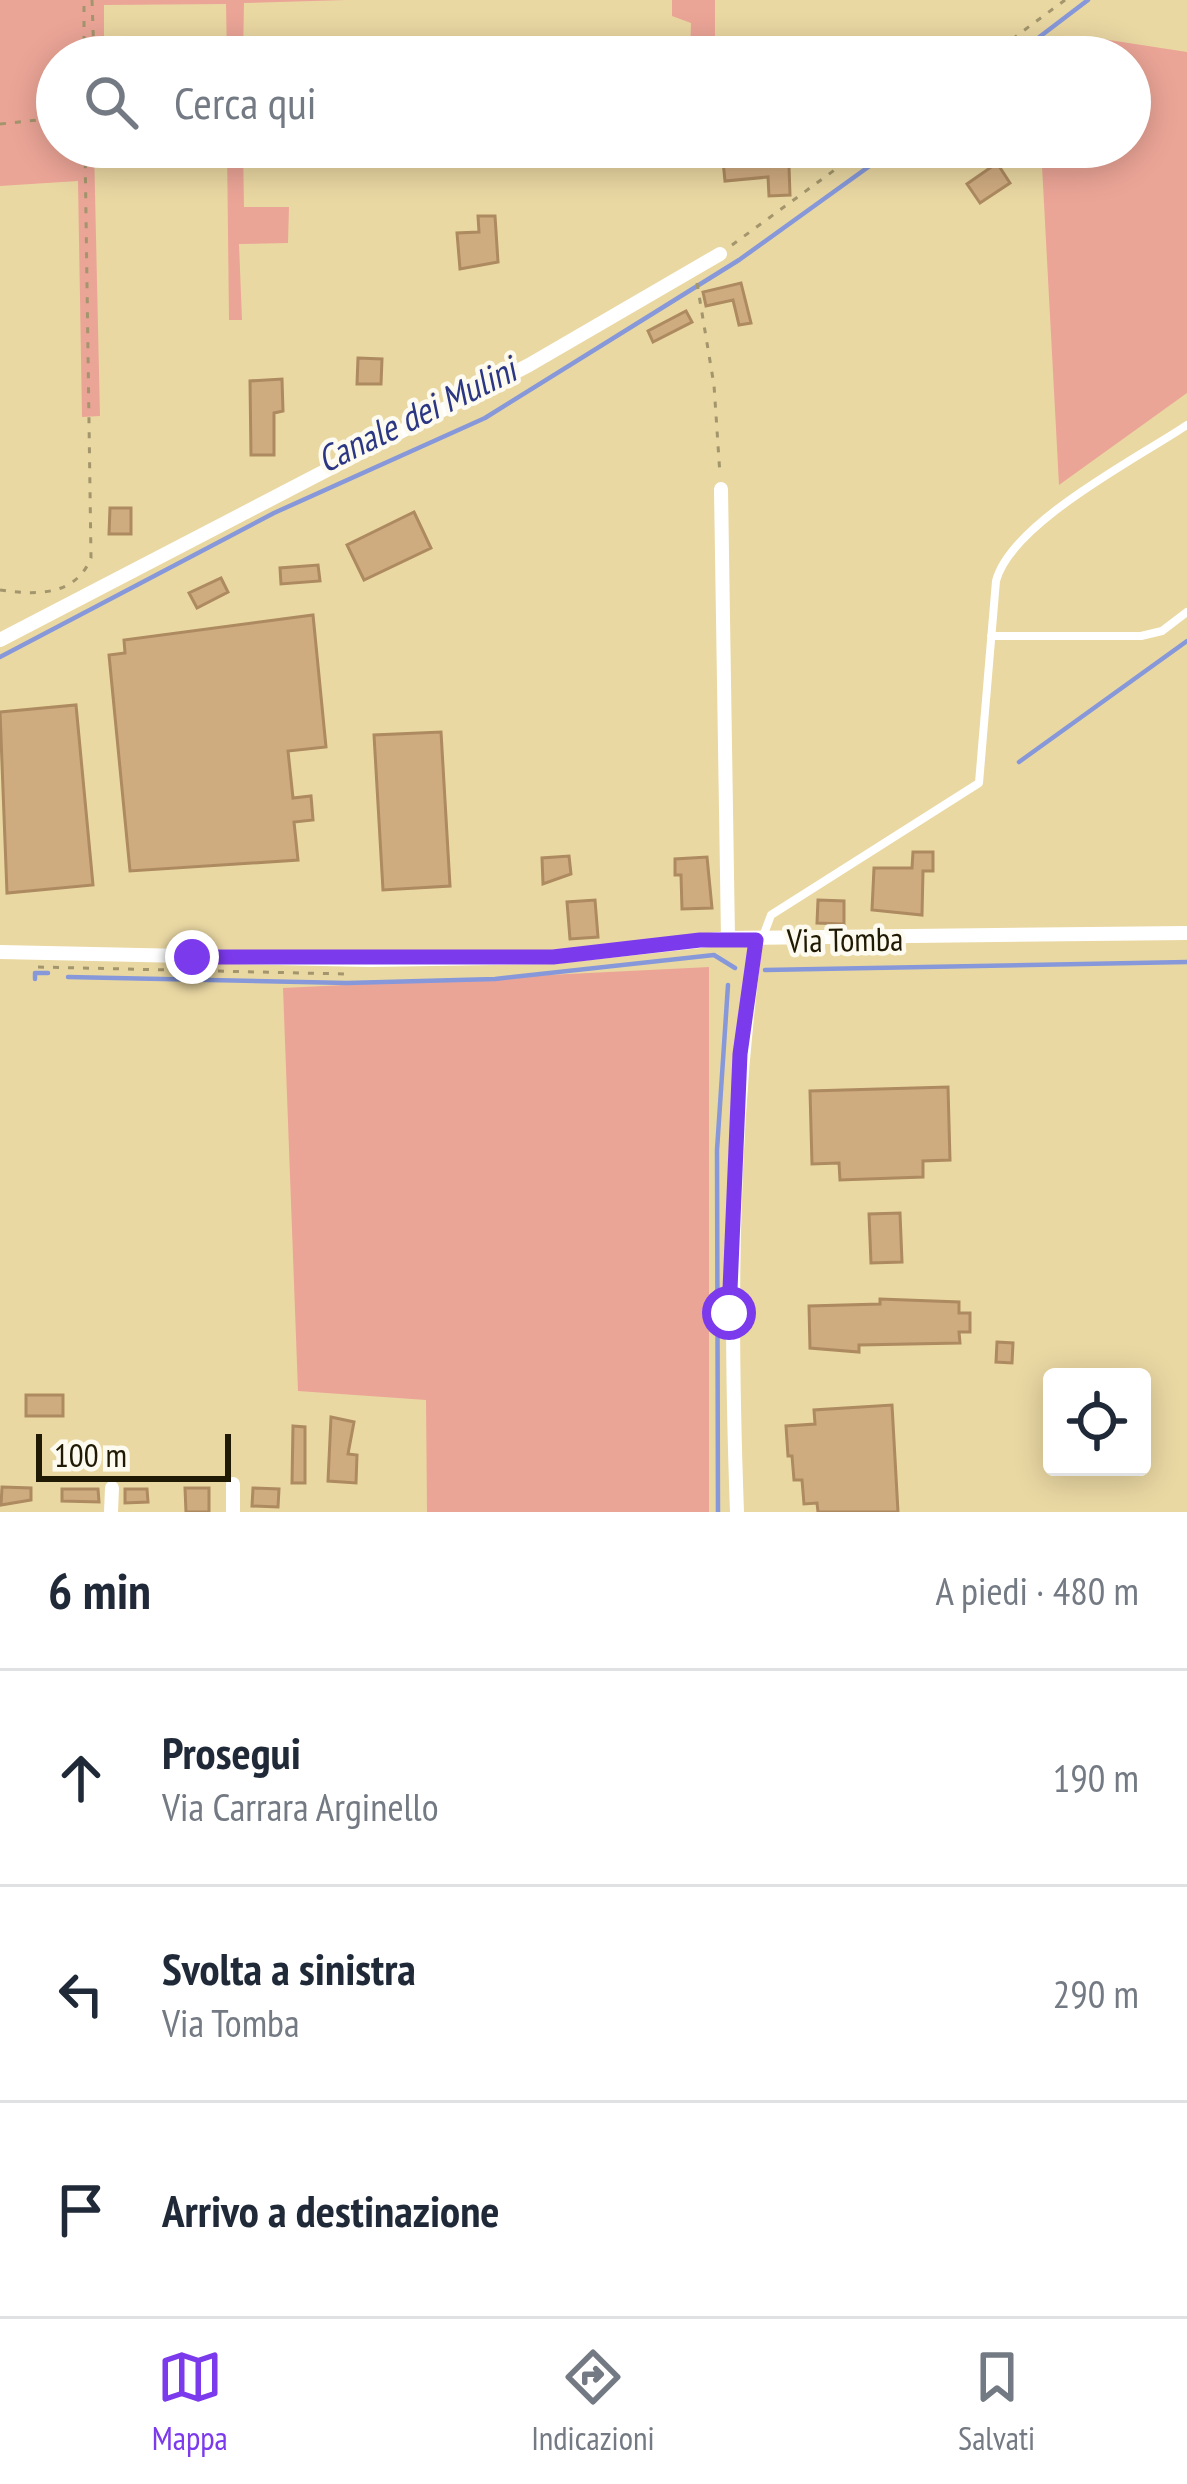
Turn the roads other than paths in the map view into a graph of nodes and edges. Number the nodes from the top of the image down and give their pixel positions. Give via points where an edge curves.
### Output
1 (720, 254) road end
2 (1187, 425) edge
3 (721, 489) road end
4 (1187, 612) edge
5 (991, 636) junction
6 (0, 640) edge
7 (1187, 933) edge
8 (728, 938) junction
9 (759, 940) junction
10 (0, 952) edge
11 (233, 1484) dead end
12 (112, 1488) dead end
13 (111, 1512) edge
14 (233, 1512) edge
15 (737, 1512) edge

1 - 6 street via 530,365
2 - 5 lane via 1005,556
3 - 8 street
4 - 5 lane via 1141,637
5 - 9 lane via 979,784 771,915
7 - 9 street, Via Tomba
8 - 9 street, Via Tomba
8 - 10 street, Via Tomba via 553,957
9 - 15 street via 740,1054 729,1313
11 - 14 street
12 - 13 street

